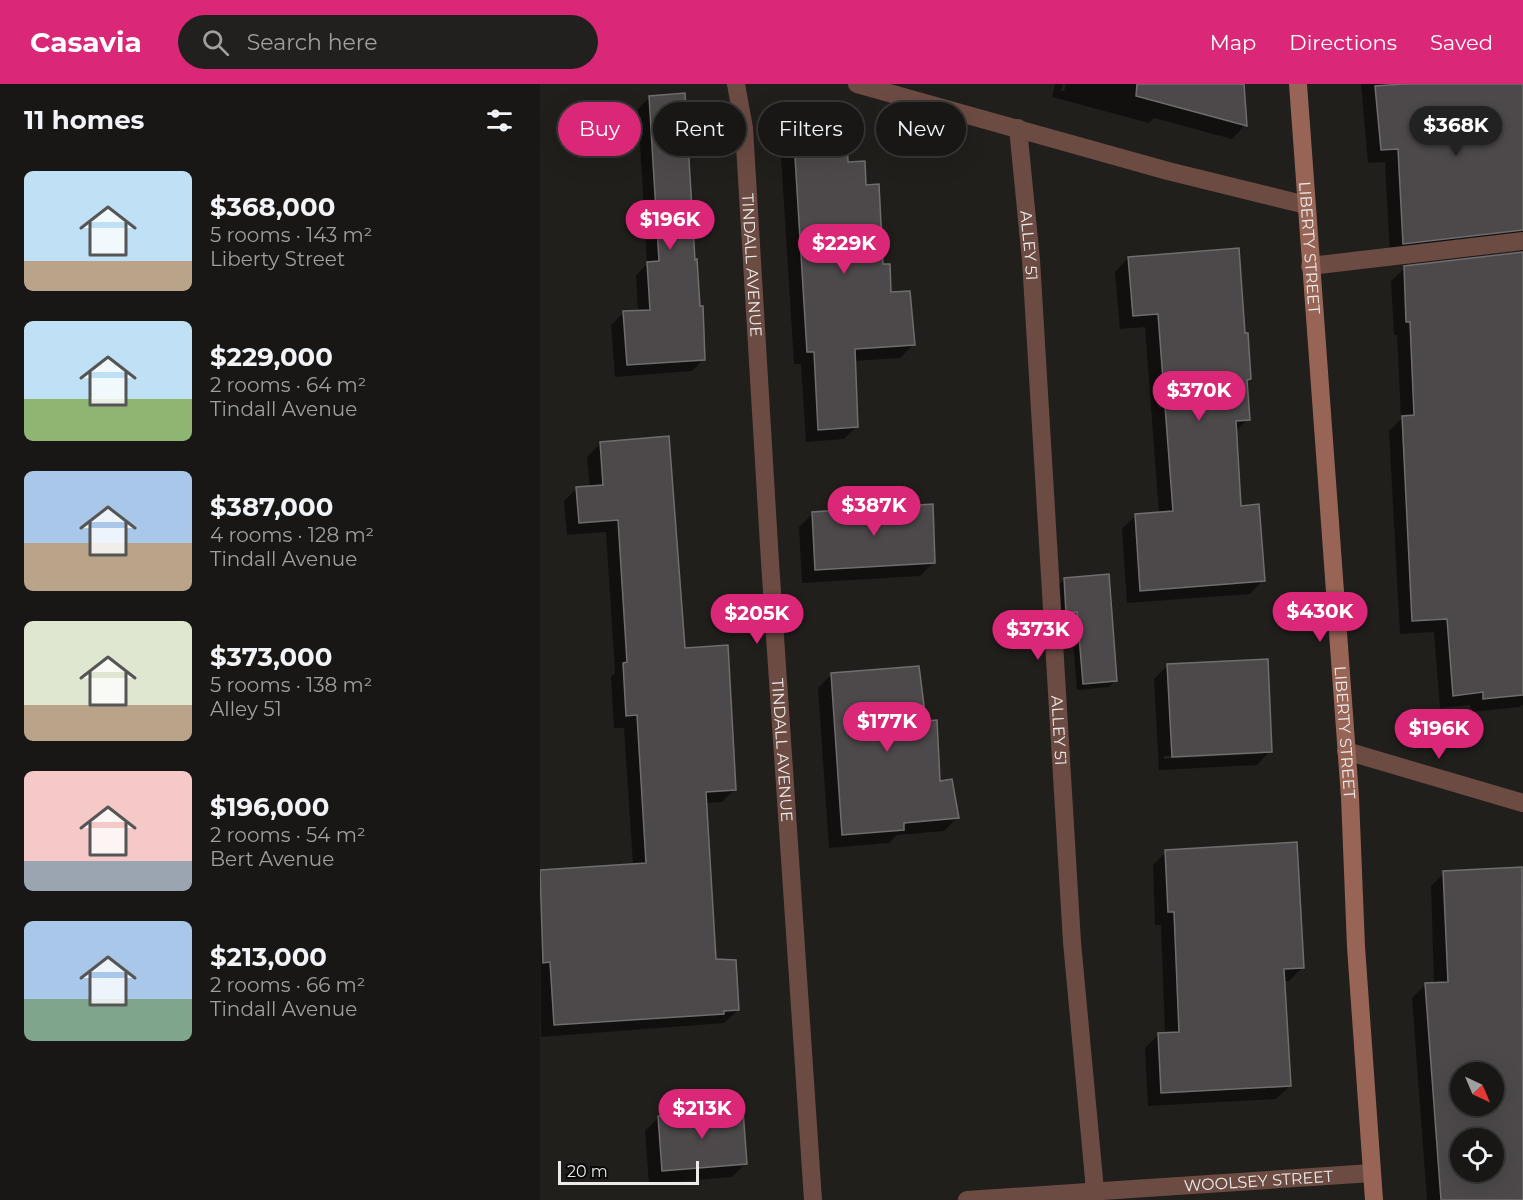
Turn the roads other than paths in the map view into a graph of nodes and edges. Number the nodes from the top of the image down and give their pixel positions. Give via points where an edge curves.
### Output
1 (736, 84) edge
2 (857, 84) edge
3 (1298, 84) edge
4 (1018, 128) junction
5 (1306, 205) junction
6 (1523, 241) edge
7 (1310, 266) junction
8 (1346, 751) junction
9 (1523, 803) edge
10 (1372, 1173) junction
11 (1103, 1193) edge
12 (813, 1200) edge
13 (967, 1200) edge
14 (1374, 1200) edge

1 - 12 street, TINDALL AVENUE via 744,128
2 - 4 street
3 - 5 street, LIBERTY STREET
4 - 5 street
4 - 11 street, ALLEY 51 via 1032,272 1072,942
5 - 7 street, LIBERTY STREET
6 - 7 street
7 - 8 street, LIBERTY STREET
8 - 9 street
8 - 10 street, LIBERTY STREET
10 - 11 street, WOOLSEY STREET
10 - 14 street, LIBERTY STREET
11 - 13 street, WOOLSEY STREET

